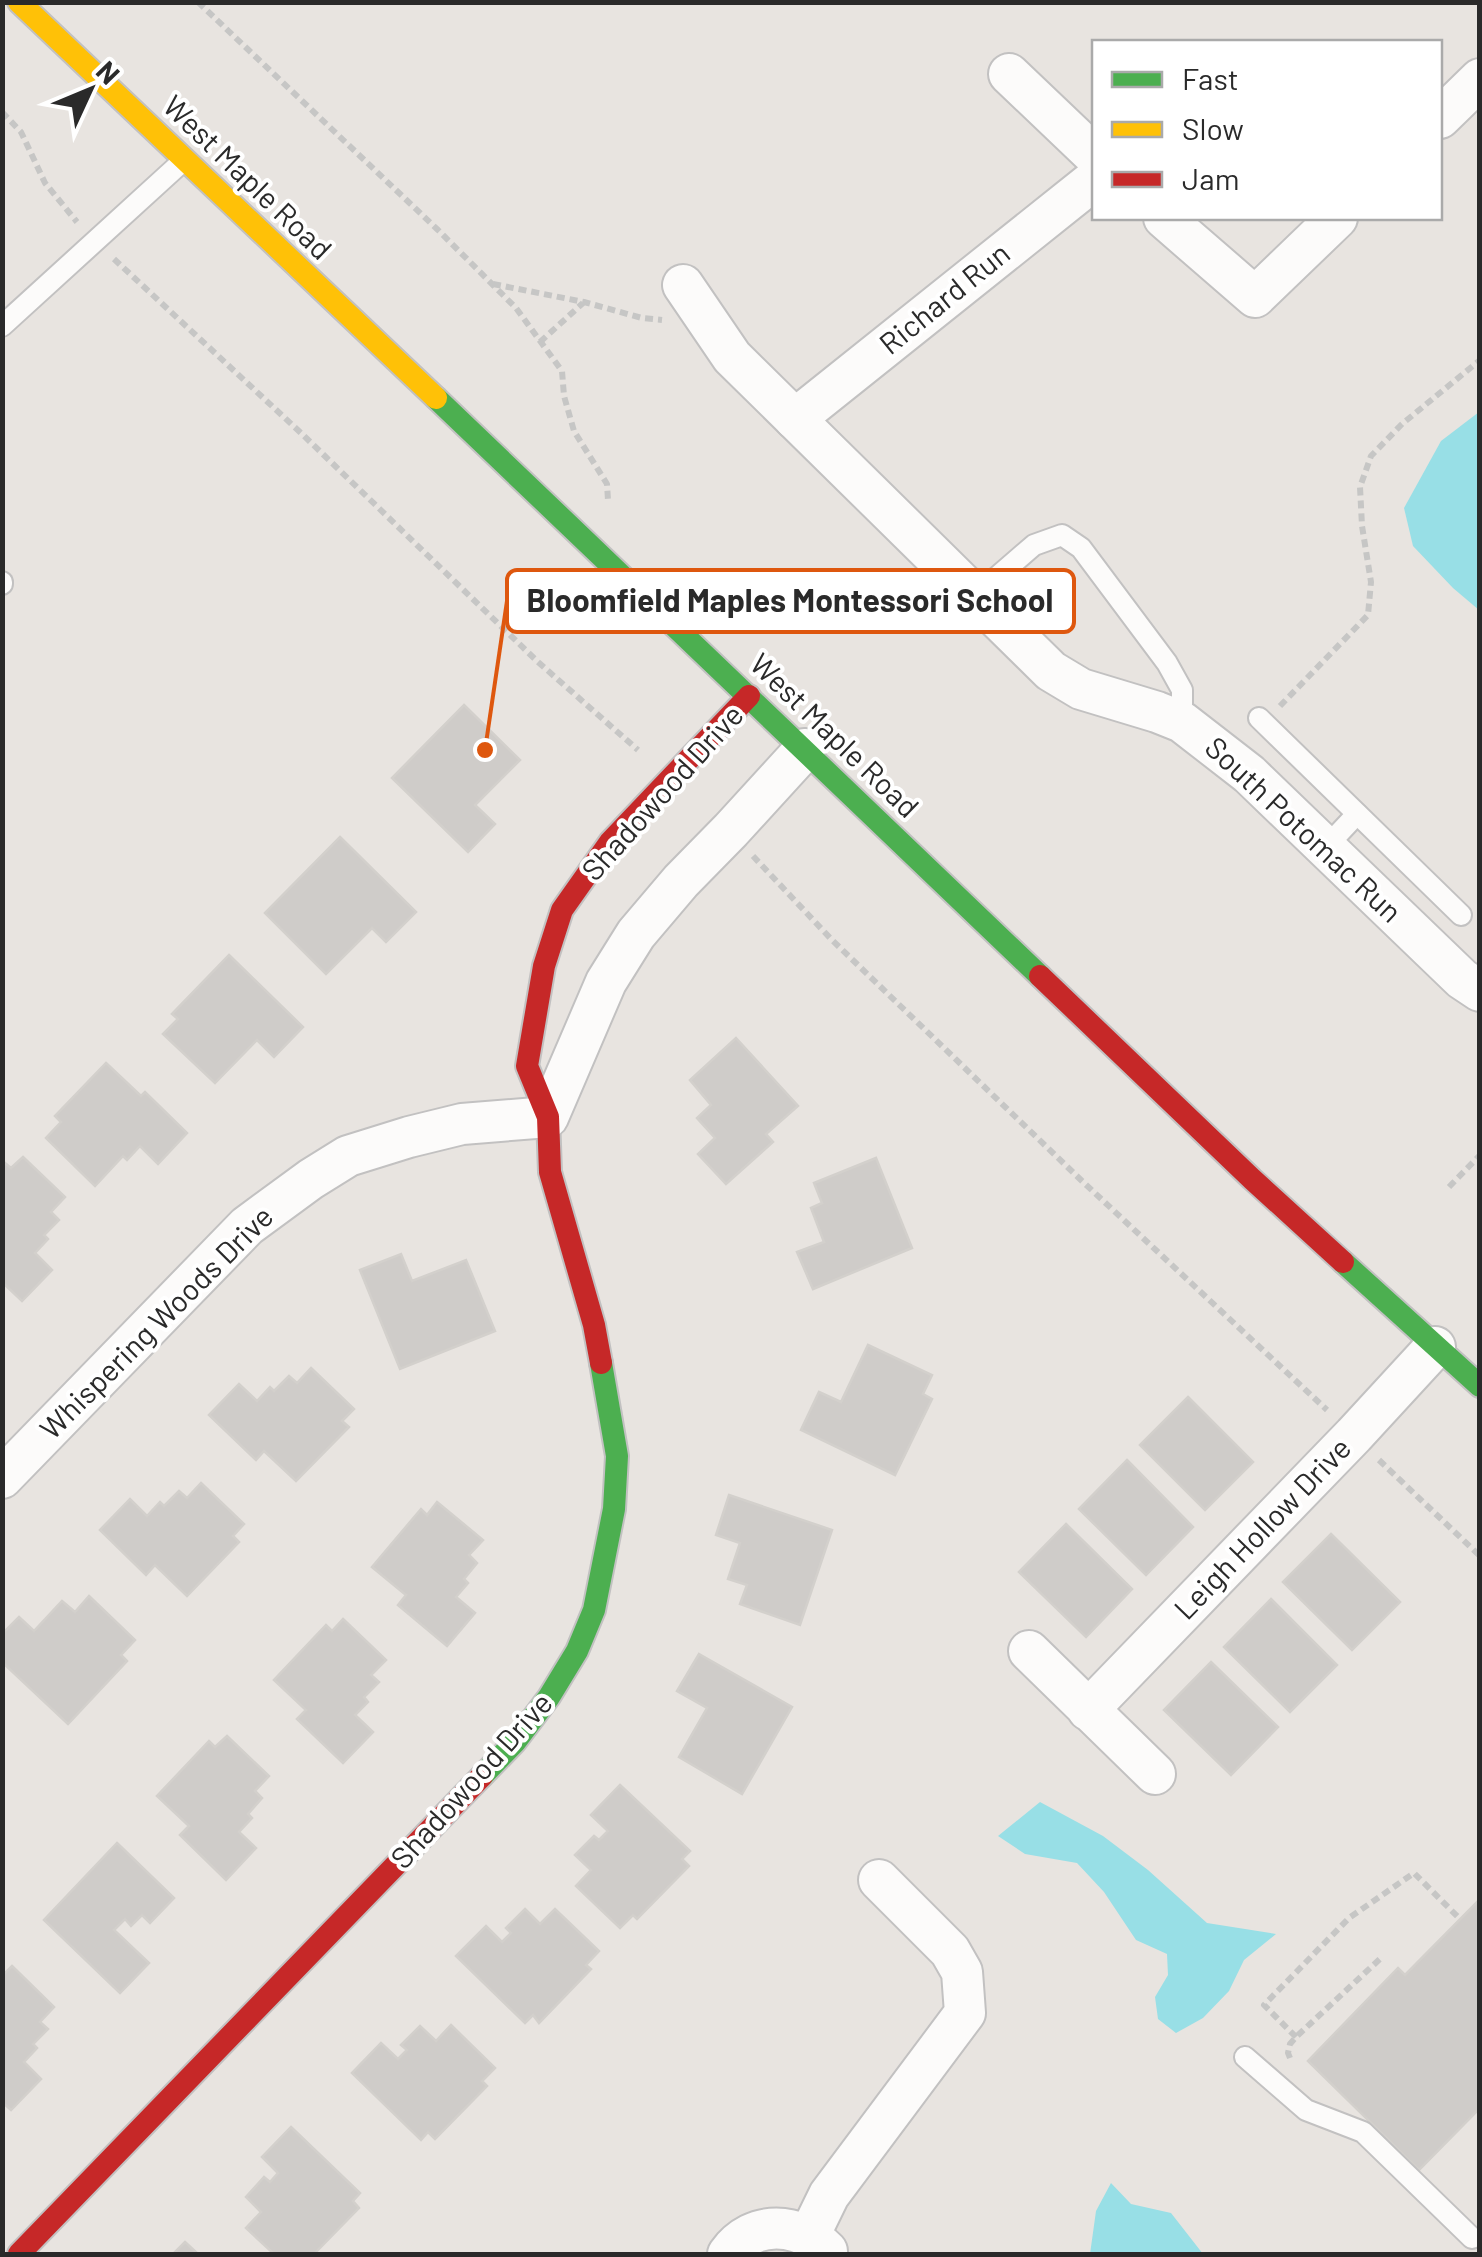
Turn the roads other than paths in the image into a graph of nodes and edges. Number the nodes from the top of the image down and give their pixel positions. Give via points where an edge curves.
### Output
1 (19, 2) edge
2 (1009, 74) dead end
3 (1480, 79) edge
4 (1442, 116) edge
5 (1092, 153) edge
6 (184, 160) junction
7 (1092, 182) edge
8 (1166, 220) edge
9 (1335, 220) edge
10 (693, 300) road end
11 (2, 326) edge
12 (796, 419) junction
13 (975, 596) junction
14 (749, 696) junction
15 (1259, 718) dead end
16 (1182, 722) junction
17 (805, 749) junction
18 (1357, 814) junction
19 (1326, 848) junction
20 (1461, 915) dead end
21 (1480, 990) edge
22 (548, 1117) junction
23 (1436, 1347) junction
24 (1480, 1386) edge
25 (2, 1478) edge
26 (1029, 1652) dead end
27 (1088, 1710) junction
28 (1155, 1774) dead end
29 (879, 1880) dead end
30 (1244, 2056) dead end
31 (819, 2245) edge
32 (1469, 2247) edge
33 (19, 2254) edge
34 (728, 2254) edge

1 - 6 main road, West Maple Road
2 - 5 street
3 - 4 street
6 - 11 lane
6 - 14 main road, West Maple Road
7 - 12 street, Richard Run
8 - 9 street via 1255,298
10 - 12 street, South Potomac Run via 732,356
12 - 13 street, South Potomac Run
13 - 16 street, South Potomac Run via 1051,671 1081,690
13 - 16 lane via 1034,546 1062,535 1081,548 1167,663 1182,690
14 - 17 main road, West Maple Road
14 - 22 main road, Shadowood Drive via 610,842 562,910 544,966 527,1066
15 - 18 lane
16 - 19 street, South Potomac Run
17 - 22 street, Shadowood Drive via 636,934 606,982
17 - 23 main road, West Maple Road
18 - 19 lane
18 - 20 lane
19 - 21 street, South Potomac Run
22 - 25 street, Whispering Woods Drive via 462,1124 348,1156 311,1179 247,1226
22 - 33 main road, Shadowood Drive via 550,1172 594,1325 617,1456 594,1610 577,1651 515,1742
23 - 24 main road, West Maple Road
23 - 27 street, Leigh Hollow Drive
26 - 27 street
27 - 28 street
29 - 31 street via 950,1951 962,1972 966,2013 829,2195
30 - 32 lane via 1306,2110 1363,2132
31 - 34 street via 789,2228 768,2228 748,2235

